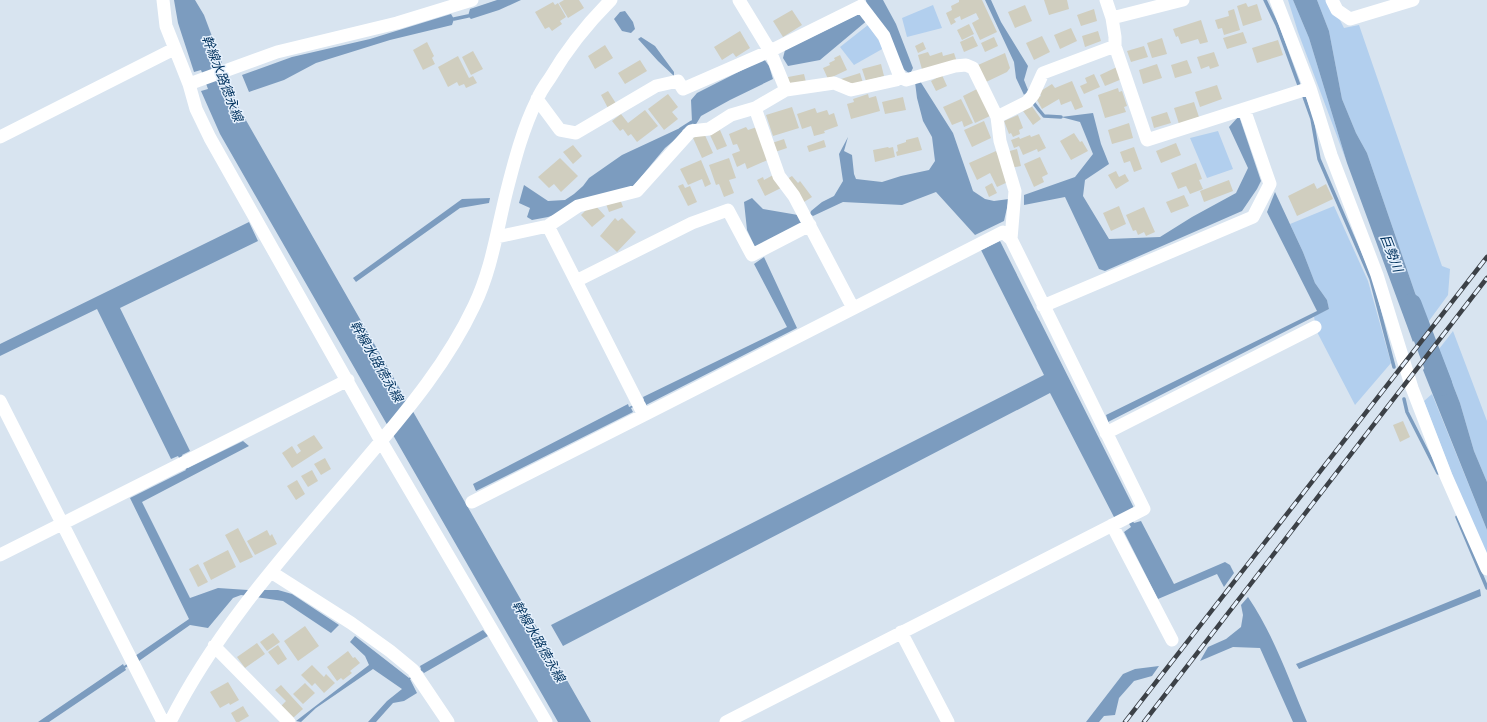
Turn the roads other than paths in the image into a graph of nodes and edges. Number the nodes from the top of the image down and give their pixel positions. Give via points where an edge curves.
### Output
1 (163, 0) edge
2 (472, 0) edge
3 (611, 0) edge
4 (739, 0) edge
5 (1106, 0) edge
6 (1183, 0) edge
7 (1276, 0) edge
8 (1332, 0) edge
9 (1413, 0) edge
10 (862, 6) edge
11 (1112, 18) junction
12 (1115, 46) junction
13 (174, 49) junction
14 (770, 51) junction
15 (903, 79) junction
16 (188, 84) junction
17 (1310, 88) junction
18 (786, 90) junction
19 (537, 99) junction
20 (755, 108) junction
21 (1244, 109) junction
22 (998, 117) junction
23 (0, 137) edge
24 (807, 219) junction
25 (548, 226) junction
26 (497, 237) junction
27 (1011, 239) junction
28 (576, 280) junction
29 (1043, 306) junction
30 (853, 308) junction
31 (1315, 326) dead end
32 (348, 380) junction
33 (0, 401) edge
34 (643, 413) junction
35 (1106, 433) junction
36 (384, 438) junction
37 (472, 502) dead end
38 (1123, 520) junction
39 (62, 524) junction
40 (0, 555) edge
41 (1487, 569) edge
42 (271, 572) junction
43 (901, 632) junction
44 (1172, 640) dead end
45 (214, 646) junction
46 (162, 722) edge
47 (170, 722) edge
48 (289, 722) edge
49 (448, 722) edge
50 (546, 722) edge
51 (726, 722) edge
52 (948, 722) edge

1 - 13 street via 166,26
2 - 16 street via 398,23 277,52
3 - 19 street via 572,43
4 - 14 street
5 - 11 street
6 - 11 street
7 - 17 street
8 - 9 street via 1337,10 1350,19
10 - 14 street
10 - 15 street via 884,36
11 - 12 street
12 - 21 street via 1147,140
12 - 22 street via 1043,73 1030,99
13 - 16 street
13 - 23 street
14 - 18 street
14 - 19 street via 683,89 678,81 656,86 576,133 560,130
15 - 18 street via 851,90 834,83
15 - 22 street via 966,65 973,68
16 - 32 street via 196,109 210,138
17 - 21 street
17 - 41 street via 1331,155 1377,275 1412,388 1446,476
18 - 20 street
19 - 26 street via 517,151
20 - 24 street via 779,176
20 - 25 street via 731,115 709,129 691,131 637,191 578,206
21 - 29 street via 1270,184 1253,217
22 - 27 street via 1000,141 1015,191
24 - 28 street via 752,255 728,210 692,223
24 - 30 street
25 - 26 street
25 - 28 street
26 - 36 street via 476,303 461,333 440,366
27 - 29 street
27 - 30 street via 1003,232
28 - 34 street
29 - 35 street
30 - 34 street
31 - 35 street
32 - 36 street
32 - 39 street
33 - 39 street
34 - 37 street
35 - 38 street via 1144,509
36 - 42 street
36 - 50 street
38 - 43 street
38 - 44 street
39 - 40 street
39 - 46 street
42 - 45 street
42 - 49 street via 390,651 415,673
43 - 51 street
43 - 52 street
45 - 47 street
45 - 48 street

